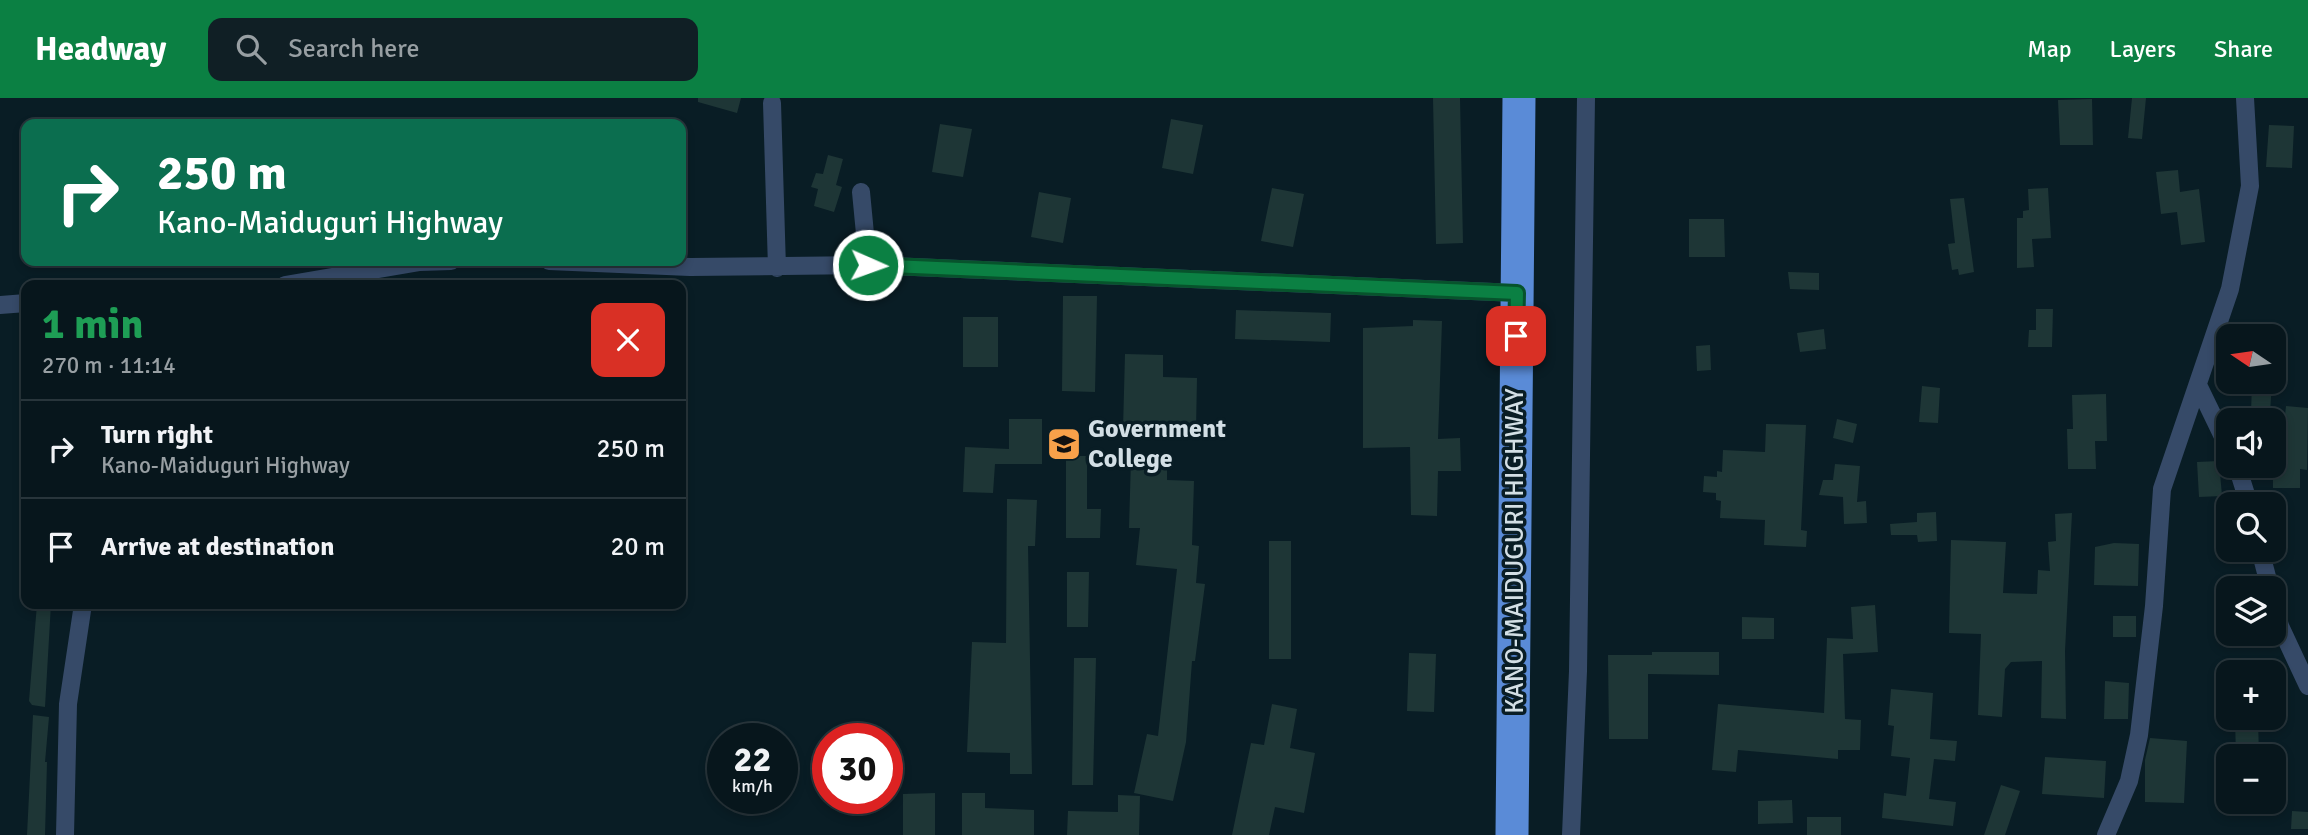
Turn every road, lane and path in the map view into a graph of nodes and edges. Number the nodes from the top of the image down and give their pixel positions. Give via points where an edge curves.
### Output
1 (1519, 98) edge
2 (1538, 98) edge
3 (1586, 98) edge
4 (2245, 98) edge
5 (772, 103) dead end
6 (861, 192) dead end
7 (686, 265) edge
8 (868, 265) junction
9 (397, 266) edge
10 (777, 268) junction
11 (314, 280) edge
12 (1517, 293) junction
13 (21, 303) edge
14 (0, 304) edge
15 (2198, 385) junction
16 (2216, 422) edge
17 (82, 609) edge
18 (2286, 639) edge
19 (2308, 686) edge
20 (65, 835) edge
21 (1512, 835) edge
22 (1533, 835) edge
23 (1571, 835) edge
24 (2106, 835) edge

1 - 12 highway, KANO-MAIDUGURI HIGHWAY
2 - 22 highway, KANO-MAIDUGURI HIGHWAY
3 - 23 street via 1578,671
4 - 15 street via 2250,186 2230,289
5 - 10 street
6 - 8 street
7 - 10 street
8 - 10 street
8 - 12 street
9 - 11 street
12 - 21 highway, KANO-MAIDUGURI HIGHWAY
13 - 14 street
15 - 16 street
15 - 24 street via 2162,489 2139,735 2129,781
17 - 20 street via 68,704
18 - 19 street

